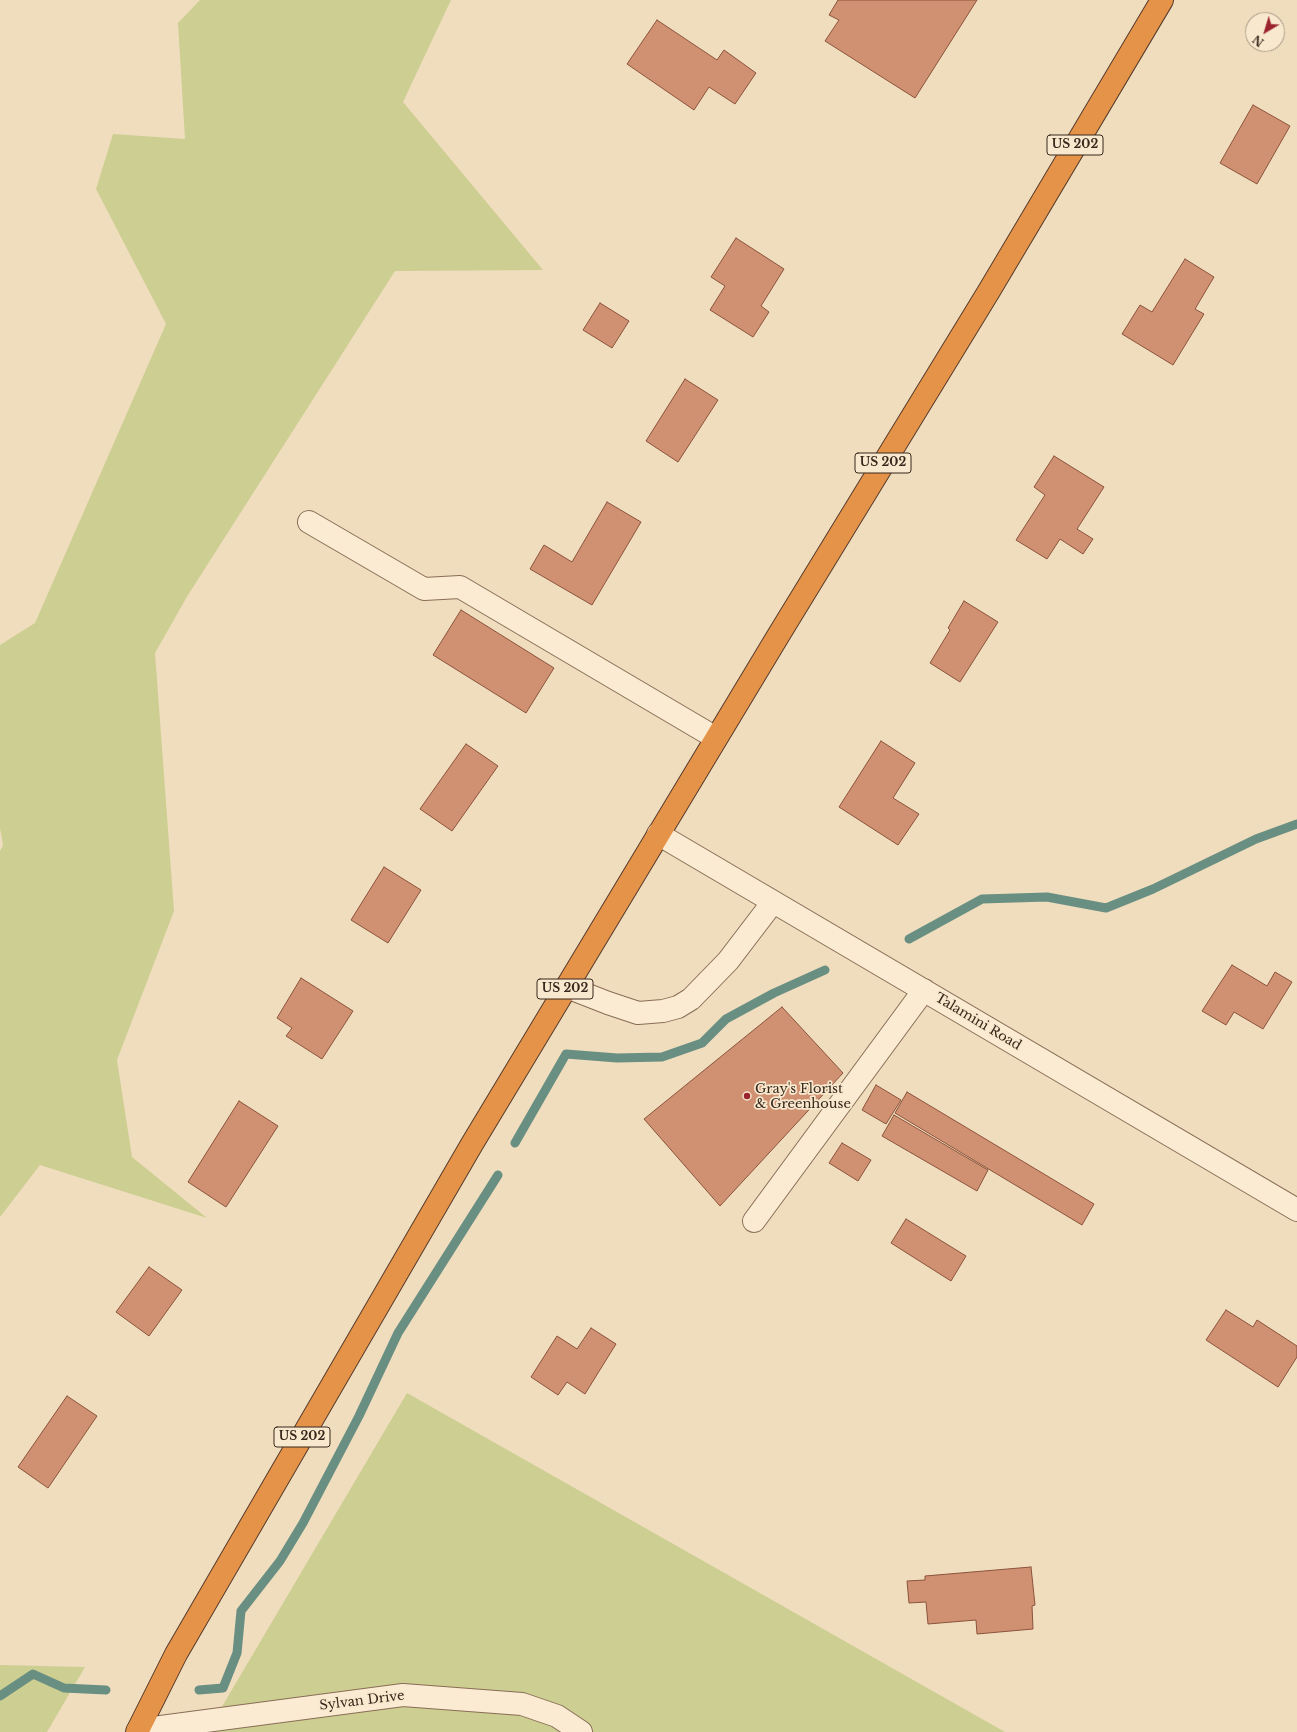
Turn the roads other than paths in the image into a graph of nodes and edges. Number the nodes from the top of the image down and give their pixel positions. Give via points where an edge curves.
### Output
1 (1157, 2) edge
2 (309, 522) dead end
3 (716, 738) junction
4 (658, 834) junction
5 (774, 902) junction
6 (567, 987) junction
7 (924, 990) junction
8 (1297, 1210) edge
9 (754, 1221) dead end
10 (138, 1731) edge
11 (581, 1732) edge

1 - 3 highway, US 202 via 989,291
2 - 3 street via 424,589 460,587
3 - 4 highway, US 202
4 - 5 street, Talamini Road
4 - 6 highway, US 202
5 - 6 street via 728,961 691,999 678,1007 663,1011 638,1012
5 - 7 street, Talamini Road
6 - 10 highway, US 202 via 472,1144 176,1654
7 - 8 street, Talamini Road
7 - 9 street
10 - 11 street, Sylvan Drive via 403,1695 522,1704 557,1716

